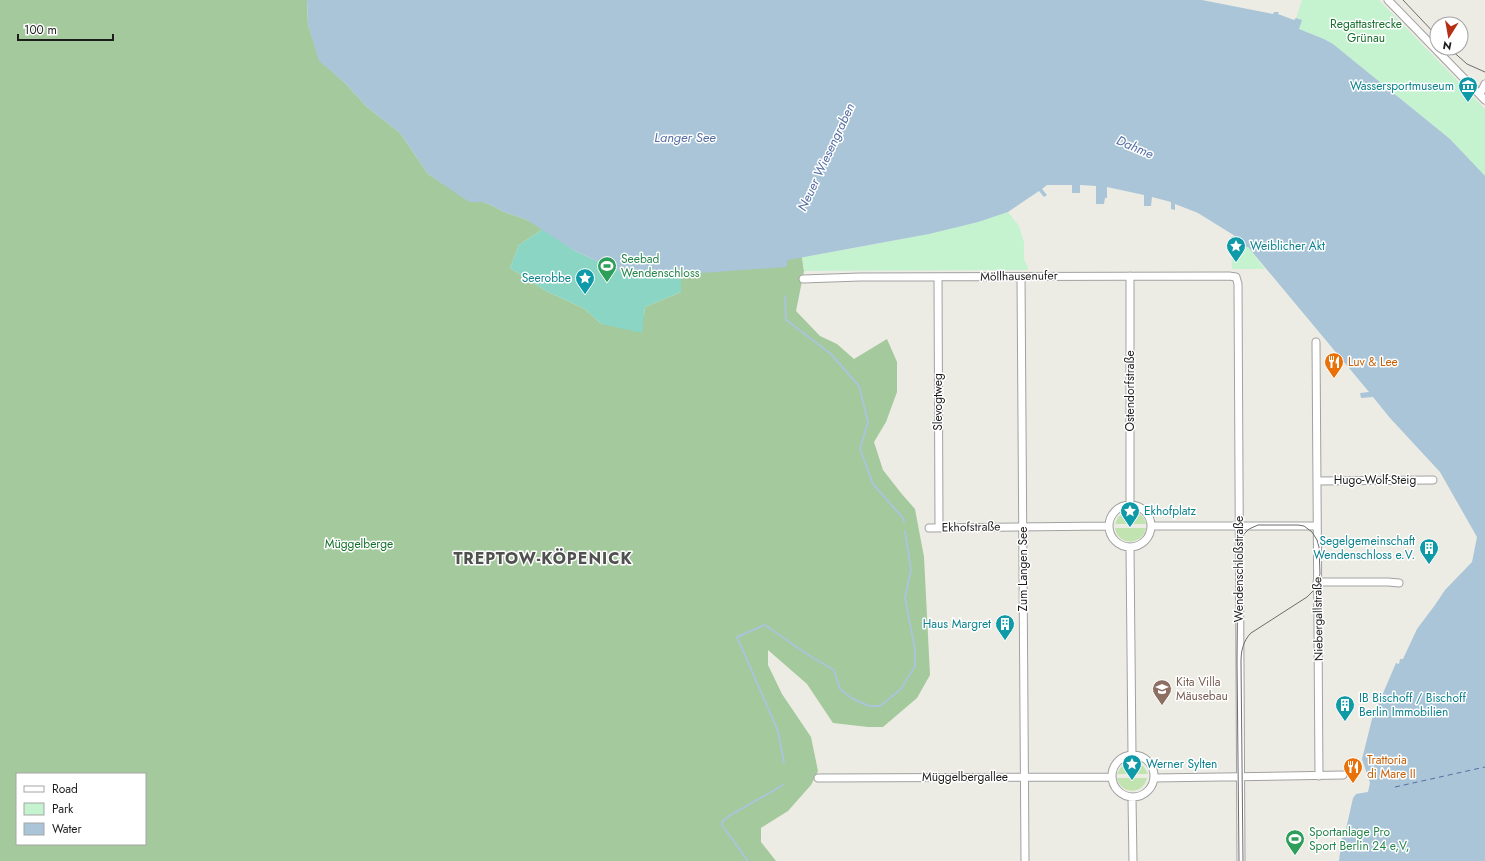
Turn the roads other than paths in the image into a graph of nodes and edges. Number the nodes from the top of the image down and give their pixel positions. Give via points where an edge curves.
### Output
1 (1388, 0) edge
2 (1485, 84) edge
3 (1483, 97) edge
4 (1130, 276) junction
5 (938, 277) junction
6 (1022, 277) junction
7 (1236, 277) joint
8 (803, 279) dead end
9 (1316, 342) dead end
10 (1433, 480) dead end
11 (1317, 481) junction
12 (1130, 506) junction
13 (1023, 526) junction
14 (1109, 526) junction
15 (1151, 526) junction
16 (1239, 526) junction
17 (1317, 526) junction
18 (929, 528) dead end
19 (939, 528) junction
20 (1130, 547) junction
21 (1317, 582) junction
22 (1399, 583) dead end
23 (1132, 755) junction
24 (1343, 775) dead end
25 (1240, 776) junction
26 (1319, 776) junction
27 (1024, 777) junction
28 (1112, 777) junction
29 (818, 778) dead end
30 (1154, 778) junction
31 (1132, 798) junction
32 (1025, 861) edge
33 (1133, 861) edge
34 (1241, 861) edge

1 - 3 street
2 - 3 street
4 - 6 street, Möllhausenufer
4 - 7 street, Möllhausenufer
4 - 12 street, Ostendorfstraße
5 - 6 street, Möllhausenufer
5 - 8 street, Möllhausenufer
5 - 19 street, Slevogtweg
6 - 13 street, Zum Langen See
7 - 16 street, Wendenschloßstraße
9 - 11 street, Niebergallstraße
10 - 11 street, Hugo-Wolf-Steig
11 - 17 street, Niebergallstraße
12 - 14 street via 1124,506 1113,514
12 - 15 street via 1147,514
13 - 14 street, Ekhofstraße
13 - 19 street, Ekhofstraße
13 - 27 street, Zum Langen See
14 - 20 street via 1113,538 1118,543
15 - 16 street
15 - 20 street via 1147,538 1137,546
16 - 17 street
16 - 25 street, Wendenschloßstraße
17 - 21 street, Niebergallstraße
18 - 19 street, Ekhofstraße
20 - 23 street
21 - 22 street
21 - 26 street, Niebergallstraße
23 - 28 street via 1119,760 1113,768
23 - 30 street via 1148,762
24 - 26 street
25 - 26 street
25 - 30 street
25 - 34 street, Wendenschloßstraße
27 - 28 street, Müggelbergallee
27 - 29 street, Müggelbergallee
27 - 32 street, Zum Langen See
28 - 31 street via 1118,791
30 - 31 street via 1144,794
31 - 33 street

